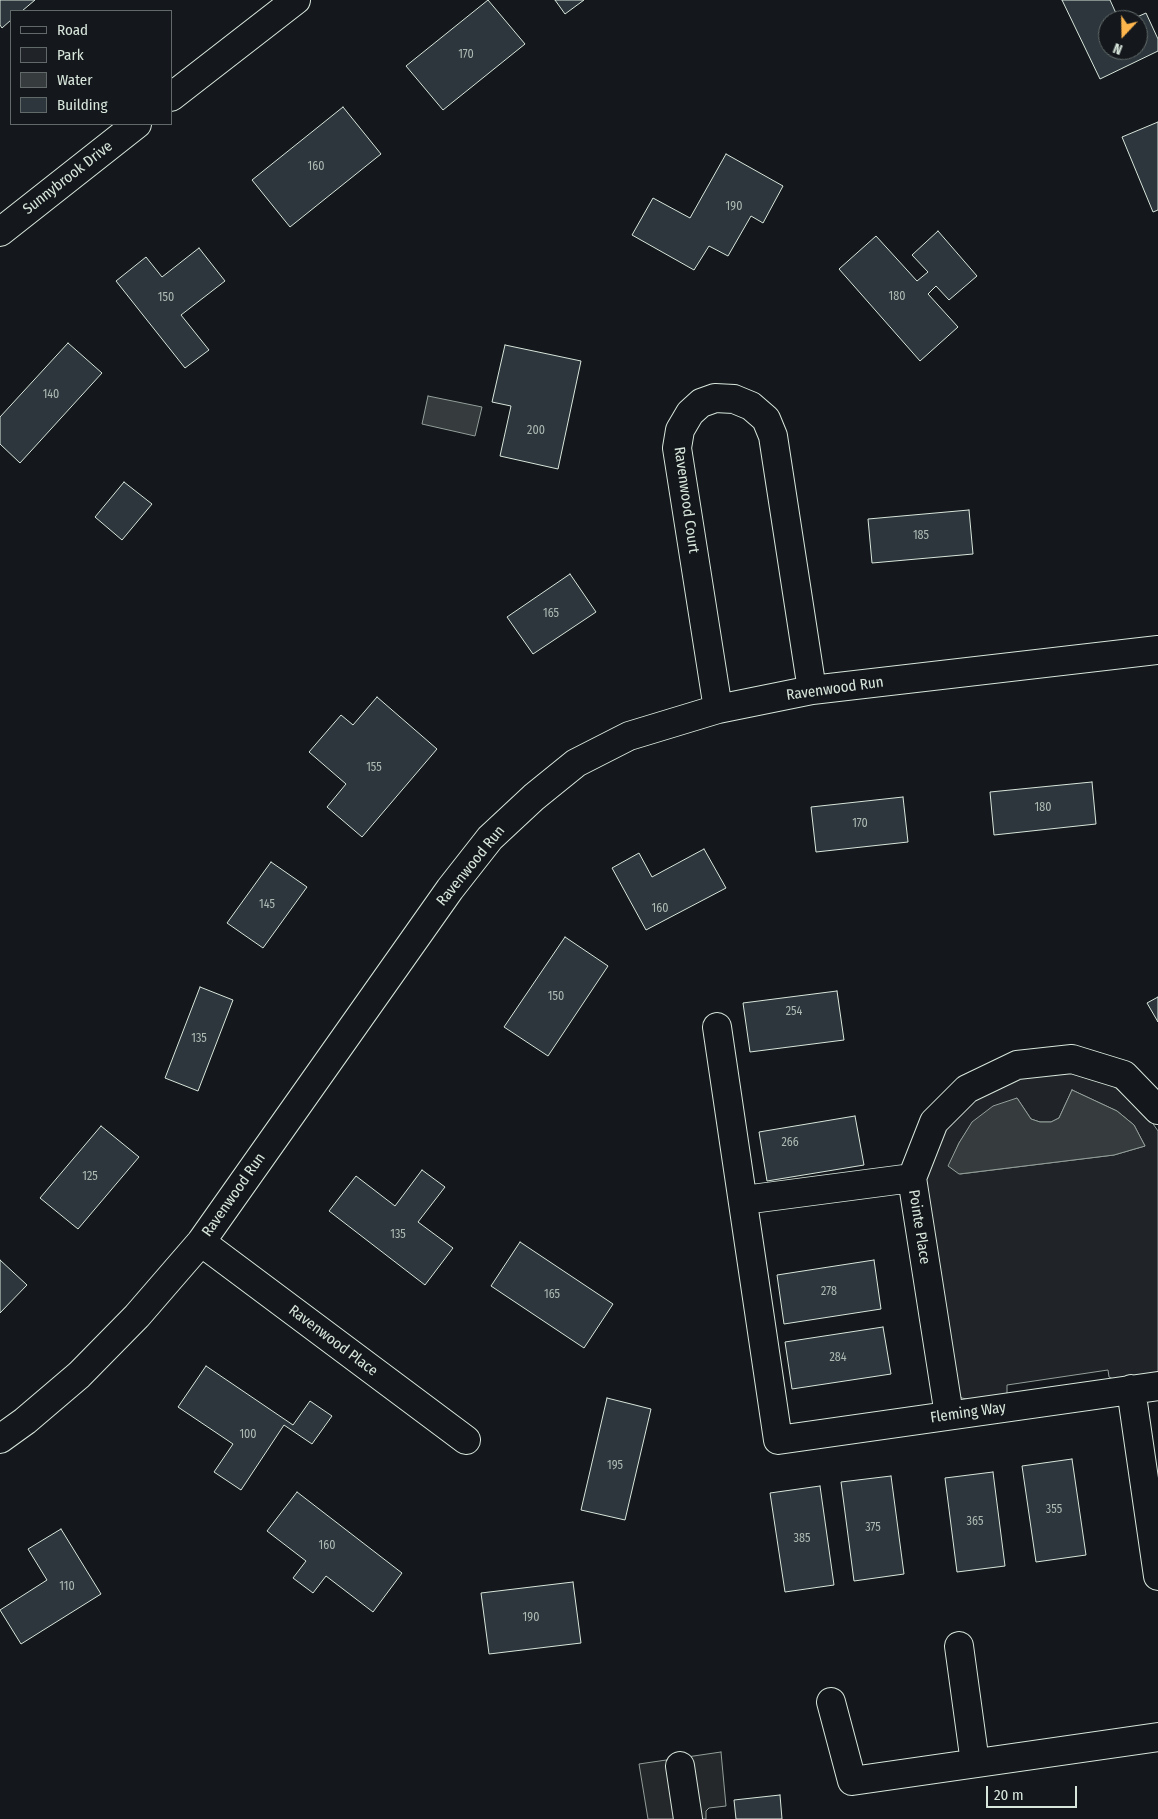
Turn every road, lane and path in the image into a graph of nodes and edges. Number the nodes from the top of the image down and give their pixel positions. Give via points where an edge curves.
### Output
1 (296, 0) edge
2 (172, 96) edge
3 (136, 125) edge
4 (0, 232) edge
5 (1158, 650) edge
6 (812, 690) junction
7 (718, 709) junction
8 (717, 1026) dead end
9 (1158, 1110) edge
10 (912, 1178) junction
11 (744, 1200) junction
12 (201, 1242) junction
13 (1158, 1386) edge
14 (1131, 1390) junction
15 (949, 1415) junction
16 (0, 1439) edge
17 (466, 1440) dead end
18 (1158, 1576) edge
19 (959, 1646) dead end
20 (832, 1702) dead end
21 (1158, 1737) edge
22 (975, 1763) junction
23 (680, 1766) dead end
24 (688, 1819) edge

1 - 2 street
3 - 4 street, Sunnybrook Drive
5 - 6 street, Ravenwood Run
6 - 7 street, Ravenwood Run
6 - 7 street, Ravenwood Court via 773,436 766,419 751,406 715,398 701,403 690,413 680,430 677,448
7 - 12 street, Ravenwood Run via 629,736 576,763 490,838 450,889
8 - 11 street
9 - 10 street, Pointe Place via 1124,1075 1072,1059 1017,1065 967,1089 934,1122
10 - 11 street
10 - 15 street, Pointe Place
11 - 15 street, Fleming Way via 778,1440
12 - 16 street, Ravenwood Run via 137,1316 79,1375
12 - 17 street, Ravenwood Place
13 - 14 street, Fleming Way
14 - 15 street, Fleming Way
14 - 18 street
19 - 22 street
20 - 22 street via 852,1781
21 - 22 street
23 - 24 street

